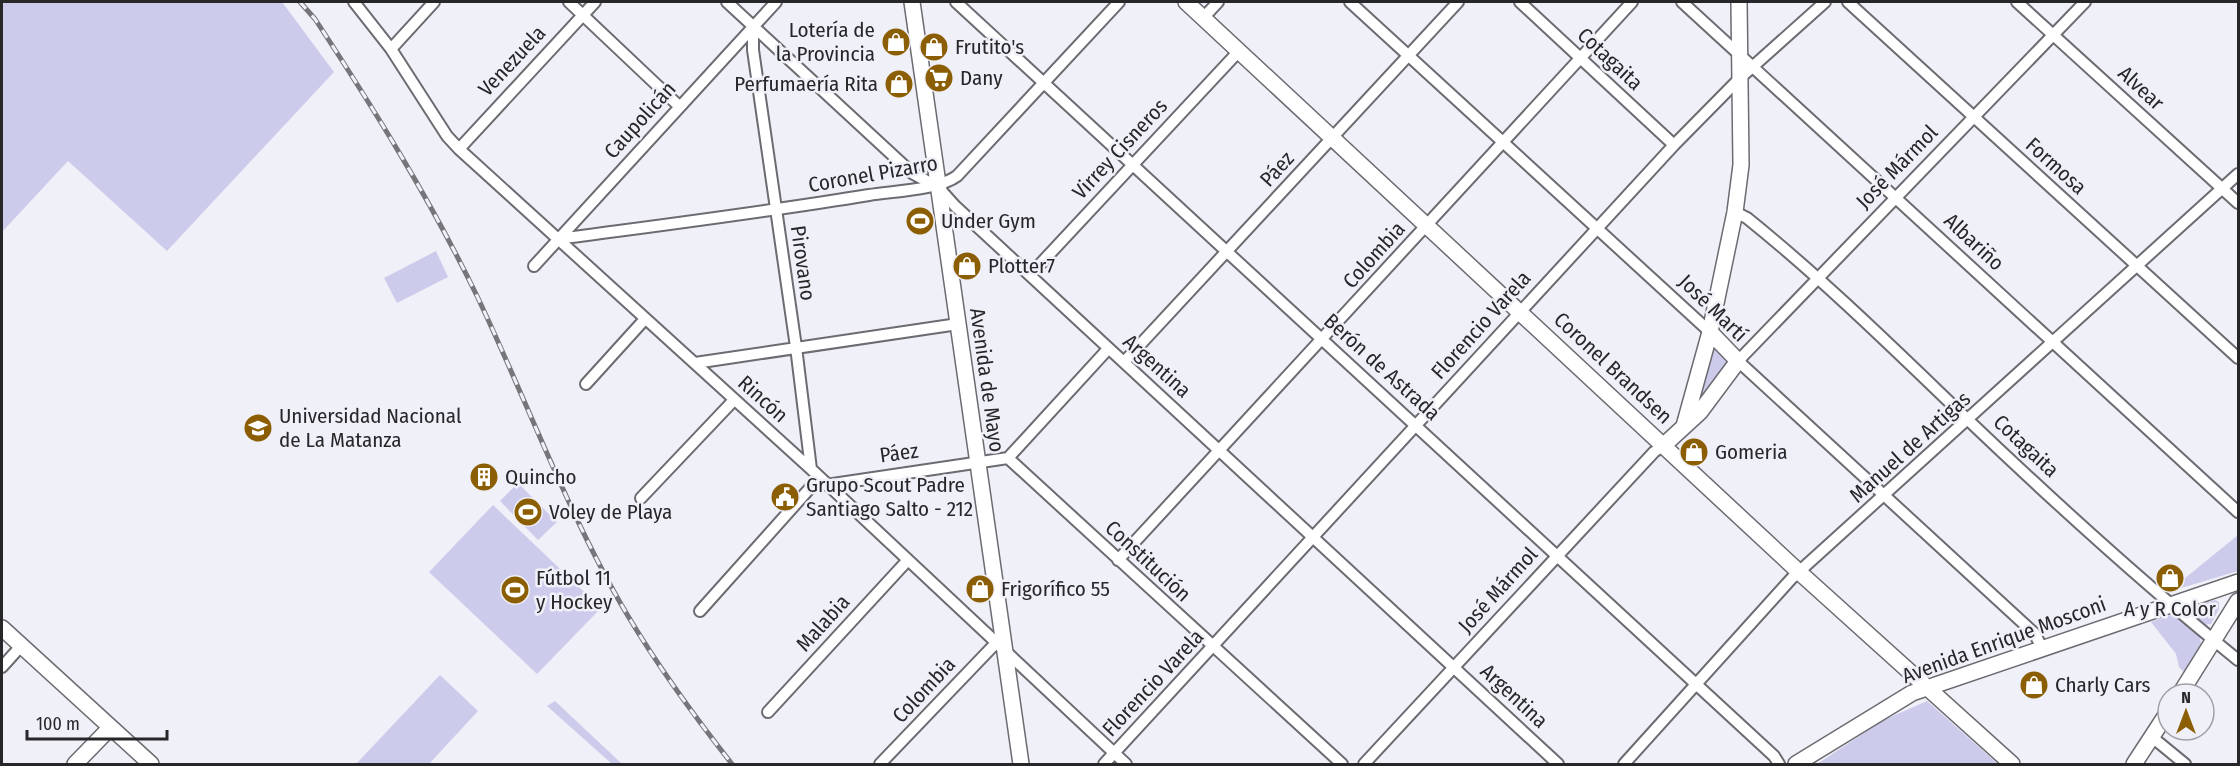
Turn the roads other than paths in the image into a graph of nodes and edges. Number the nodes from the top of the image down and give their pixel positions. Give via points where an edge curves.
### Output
1 (354, 2) edge
2 (434, 2) edge
3 (568, 2) edge
4 (595, 2) edge
5 (727, 2) edge
6 (776, 2) edge
7 (912, 2) edge
8 (956, 2) edge
9 (1119, 2) edge
10 (1186, 2) edge
11 (1218, 2) edge
12 (1350, 2) edge
13 (1458, 2) edge
14 (1520, 2) edge
15 (1632, 2) edge
16 (1682, 2) edge
17 (1739, 2) edge
18 (1825, 2) edge
19 (2018, 2) edge
20 (2085, 2) edge
21 (1853, 4) edge
22 (584, 15) junction
23 (1204, 17) junction
24 (753, 26) junction
25 (2054, 34) junction
26 (391, 49) junction
27 (1239, 51) junction
28 (1408, 54) junction
29 (1740, 55) junction
30 (1580, 58) junction
31 (1753, 66) junction
32 (1740, 78) junction
33 (1045, 82) junction
34 (679, 106) junction
35 (1972, 116) junction
36 (1332, 137) junction
37 (1502, 142) junction
38 (1674, 145) junction
39 (459, 150) junction
40 (1133, 163) junction
41 (2238, 174) edge
42 (938, 187) junction
43 (2222, 189) junction
44 (1896, 196) junction
45 (2238, 203) edge
46 (776, 210) junction
47 (1735, 212) junction
48 (1427, 225) junction
49 (1596, 228) junction
50 (558, 239) junction
51 (1228, 251) junction
52 (2136, 265) junction
53 (534, 266) dead end
54 (1030, 274) junction
55 (1819, 277) junction
56 (1520, 311) junction
57 (645, 319) junction
58 (958, 324) junction
59 (1710, 332) junction
60 (1323, 339) junction
61 (2053, 342) junction
62 (796, 347) junction
63 (1108, 349) junction
64 (2238, 358) edge
65 (1738, 361) junction
66 (1124, 362) junction
67 (695, 363) junction
68 (586, 384) dead end
69 (734, 400) junction
70 (1968, 420) junction
71 (1417, 425) junction
72 (1684, 426) junction
73 (1664, 444) junction
74 (1219, 450) junction
75 (1008, 458) junction
76 (978, 462) junction
77 (811, 469) junction
78 (823, 482) junction
79 (1885, 495) junction
80 (641, 498) dead end
81 (2238, 512) edge
82 (1314, 537) junction
83 (1556, 555) junction
84 (1118, 560) junction
85 (907, 561) junction
86 (1799, 572) junction
87 (2238, 582) edge
88 (2238, 601) edge
89 (2169, 604) junction
90 (700, 611) dead end
91 (2, 628) edge
92 (2214, 640) junction
93 (21, 646) junction
94 (1000, 647) junction
95 (1213, 648) junction
96 (2043, 649) junction
97 (2238, 660) edge
98 (2, 667) edge
99 (1454, 667) junction
100 (2188, 682) edge
101 (1695, 685) junction
102 (1928, 687) junction
103 (768, 712) dead end
104 (111, 728) junction
105 (2156, 731) edge
106 (2152, 737) junction
107 (1115, 754) junction
108 (75, 765) edge
109 (151, 765) edge
110 (880, 765) edge
111 (1021, 765) edge
112 (1104, 765) edge
113 (1126, 765) edge
114 (1342, 765) edge
115 (1364, 765) edge
116 (1558, 765) edge
117 (1624, 765) edge
118 (1779, 765) edge
119 (1796, 765) edge
120 (2012, 765) edge
121 (2134, 765) edge
122 (2185, 765) edge

1 - 26 street, Rincón
2 - 26 street
3 - 22 street
4 - 22 street, Venezuela
5 - 24 street, Argentina
6 - 24 street, Caupolicán
7 - 42 street, Avenida de Mayo
8 - 33 street, Berón de Astrada
9 - 33 street, Coronel Pizarro
10 - 23 street, Coronel Brandsen
11 - 23 street
12 - 28 street, José Martí
13 - 28 street, Páez
14 - 30 street, Cotagaita
15 - 30 street, Colombia
16 - 29 street, Albariño
17 - 29 street
18 - 31 street, Florencio Varela
19 - 25 street, Alvear
20 - 25 street, José Mármol
21 - 35 street, Formosa
22 - 34 street
22 - 39 street, Venezuela
23 - 27 street, Coronel Brandsen
24 - 34 street, Caupolicán
24 - 42 street, Argentina via 912,173
24 - 46 street, Pirovano
25 - 35 street, José Mármol
25 - 43 street, Alvear
26 - 39 street, Rincón
27 - 36 street, Coronel Brandsen
27 - 40 street, Virrey Cisneros
28 - 36 street, Páez
28 - 37 street, José Martí
29 - 31 street, Albariño
29 - 32 street
30 - 37 street, Colombia
30 - 38 street, Cotagaita
31 - 32 street, Florencio Varela
31 - 44 street, Albariño
32 - 38 street, Florencio Varela
32 - 47 street via 1742,153
33 - 40 street, Berón de Astrada
33 - 42 street, Coronel Pizarro via 957,176
34 - 50 street, Caupolicán
35 - 44 street, José Mármol
35 - 52 street, Formosa
36 - 48 street, Coronel Brandsen
36 - 51 street, Páez
37 - 48 street, Colombia
37 - 49 street, José Martí
38 - 49 street, Florencio Varela
39 - 50 street, Rincón
40 - 51 street, Berón de Astrada
40 - 54 street, Virrey Cisneros
41 - 43 street, Manuel de Artigas
42 - 46 street, Coronel Pizarro
42 - 54 street, Argentina
42 - 58 street, Avenida de Mayo
43 - 45 street, Alvear
43 - 52 street, Manuel de Artigas
44 - 55 street, José Mármol
44 - 61 street, Albariño
46 - 50 street, Coronel Pizarro
46 - 62 street, Pirovano
47 - 55 street, Cotagaita
47 - 59 street
48 - 56 street, Coronel Brandsen
48 - 60 street, Colombia
49 - 56 street, Florencio Varela
49 - 59 street, José Martí
50 - 53 street, Caupolicán
50 - 57 street, Rincón
51 - 60 street, Berón de Astrada
51 - 66 street, Páez
52 - 61 street, Manuel de Artigas
52 - 64 street, Formosa
54 - 63 street, Argentina
55 - 65 street, José Mármol
55 - 70 street, Cotagaita
56 - 71 street, Florencio Varela
56 - 73 street, Coronel Brandsen
57 - 67 street, Rincón
57 - 68 street
58 - 62 street
58 - 76 street, Avenida de Mayo
59 - 65 street, José Martí
59 - 72 street
60 - 71 street, Berón de Astrada
60 - 74 street, Colombia
61 - 70 street, Manuel de Artigas
61 - 81 street, Albariño
62 - 67 street
62 - 77 street, Pirovano
63 - 66 street, Argentina
63 - 75 street
65 - 72 street via 1700,412
65 - 79 street, José Martí
66 - 74 street, Argentina
67 - 69 street, Rincón
69 - 77 street, Rincón
69 - 80 street
70 - 79 street, Manuel de Artigas
70 - 89 street, Cotagaita
71 - 82 street, Florencio Varela
71 - 83 street, Berón de Astrada
72 - 73 street
73 - 83 street, José Mármol
73 - 86 street, Coronel Brandsen
74 - 82 street, Argentina
74 - 84 street, Colombia
75 - 76 street, Páez
75 - 84 street, Constitución
76 - 78 street, Páez
76 - 94 street, Avenida de Mayo
77 - 78 street, Rincón
78 - 85 street, Rincón
78 - 90 street
79 - 86 street, Manuel de Artigas
79 - 96 street, José Martí via 2034,633
82 - 95 street, Florencio Varela
82 - 99 street, Argentina
83 - 99 street, José Mármol
83 - 101 street, Berón de Astrada
84 - 95 street, Constitución
85 - 94 street, Rincón
85 - 103 street, Malabia
86 - 101 street, Manuel de Artigas
86 - 102 street, Coronel Brandsen
87 - 89 street, Avenida Enrique Mosconi
88 - 92 street
89 - 92 street, Cotagaita
89 - 96 street, Avenida Enrique Mosconi
91 - 93 street
92 - 97 street, Cotagaita
92 - 100 street
93 - 98 street
93 - 104 street
94 - 107 street, Rincón
94 - 110 street, Colombia
94 - 111 street, Avenida de Mayo
95 - 107 street, Florencio Varela
95 - 114 street, Constitución
96 - 102 street, Avenida Enrique Mosconi
99 - 115 street, José Mármol
99 - 116 street, Argentina
101 - 117 street, Manuel de Artigas
101 - 118 street, Berón de Astrada via 1774,756
102 - 119 street, Avenida Enrique Mosconi
102 - 120 street, Coronel Brandsen
104 - 108 street
104 - 109 street
105 - 106 street
106 - 121 street
106 - 122 street
107 - 112 street, Florencio Varela
107 - 113 street, Rincón

